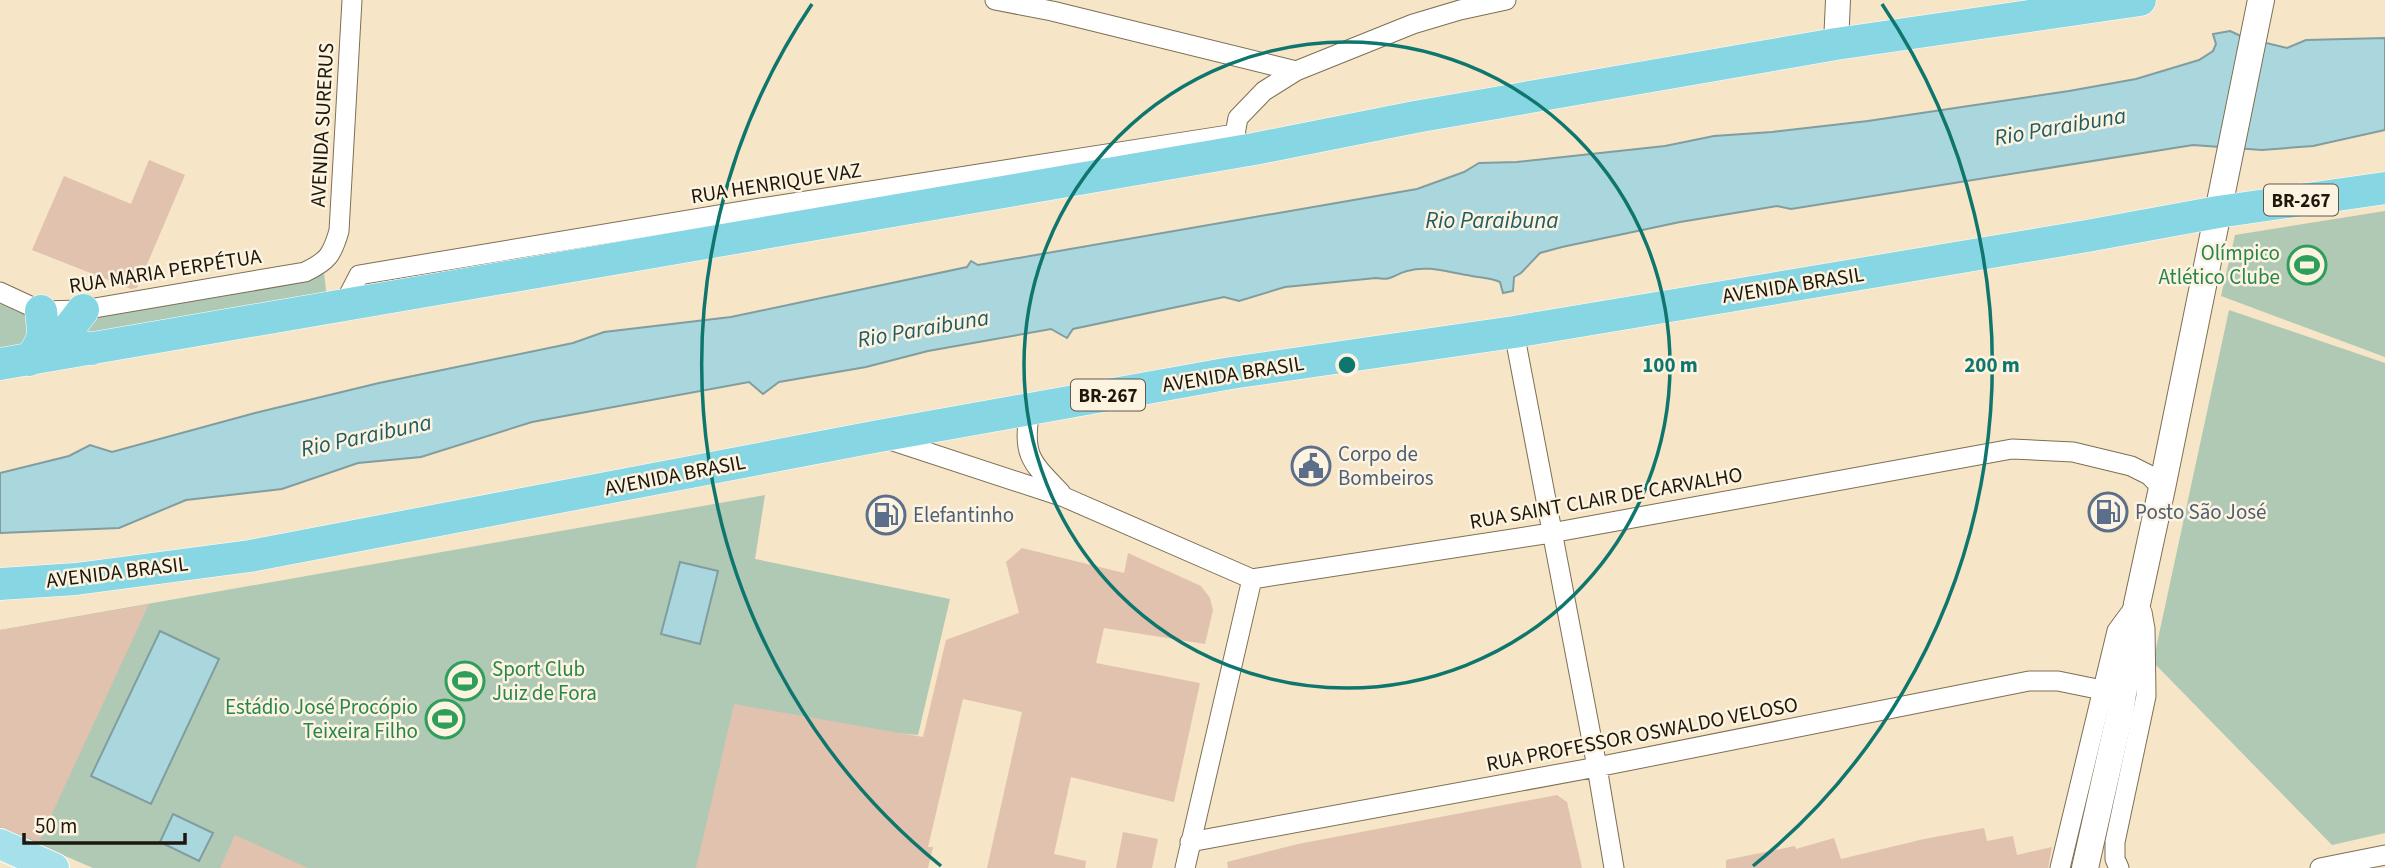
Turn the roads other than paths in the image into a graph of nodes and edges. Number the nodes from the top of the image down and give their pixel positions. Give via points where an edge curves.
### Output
1 (352, 0) edge
2 (995, 0) edge
3 (1506, 0) edge
4 (1838, 0) edge
5 (2140, 0) edge
6 (2260, 1) edge
7 (1836, 44) junction
8 (1296, 71) junction
9 (1245, 142) junction
10 (2385, 188) edge
11 (2218, 212) junction
12 (334, 251) joint
13 (0, 292) edge
14 (41, 311) junction
15 (81, 329) junction
16 (1514, 332) junction
17 (14, 362) edge
18 (1030, 409) junction
19 (879, 436) junction
20 (2162, 488) junction
21 (1064, 497) junction
22 (1551, 533) junction
23 (1252, 579) junction
24 (0, 584) edge
25 (2138, 599) junction
26 (2102, 690) junction
27 (1597, 767) junction
28 (1190, 842) junction
29 (0, 844) edge
30 (2385, 855) edge
31 (54, 868) edge
32 (1185, 868) edge
33 (1614, 868) edge
34 (2060, 868) edge
35 (2085, 868) edge
36 (2119, 868) edge
37 (2320, 868) edge

1 - 12 street, AVENIDA SURERUS via 339,232
2 - 8 street
3 - 8 street via 1413,24
4 - 7 street
5 - 7 highway
6 - 11 main road
7 - 9 highway
8 - 9 street via 1264,91 1238,118
9 - 15 highway via 344,304
10 - 11 highway, AVENIDA BRASIL / BR-267
11 - 16 highway, AVENIDA BRASIL / BR-267
11 - 20 main road
12 - 15 street, RUA MARIA PERPÉTUA via 323,264 306,272
13 - 14 street
14 - 15 highway
14 - 17 highway via 44,336 40,346
15 - 17 highway
16 - 18 highway, AVENIDA BRASIL / BR-267 via 1231,373
16 - 22 street
18 - 19 highway, AVENIDA BRASIL / BR-267
18 - 21 street via 1026,440 1034,465
19 - 21 street
19 - 24 highway, AVENIDA BRASIL / BR-267 via 250,556
20 - 22 street, RUA SAINT CLAIR DE CARVALHO via 2131,466 2073,452 2012,449
20 - 25 main road
21 - 23 street
22 - 23 street, RUA SAINT CLAIR DE CARVALHO
22 - 27 street
23 - 28 street
25 - 26 street via 2117,631
25 - 35 main road via 2120,713
25 - 36 street via 2145,629 2146,696 2115,842
26 - 27 street, RUA PROFESSOR OSWALDO VELOSO via 2058,681 2029,681
26 - 34 street
27 - 28 street, RUA PROFESSOR OSWALDO VELOSO
27 - 33 street
28 - 32 street
29 - 31 main road
30 - 37 street

